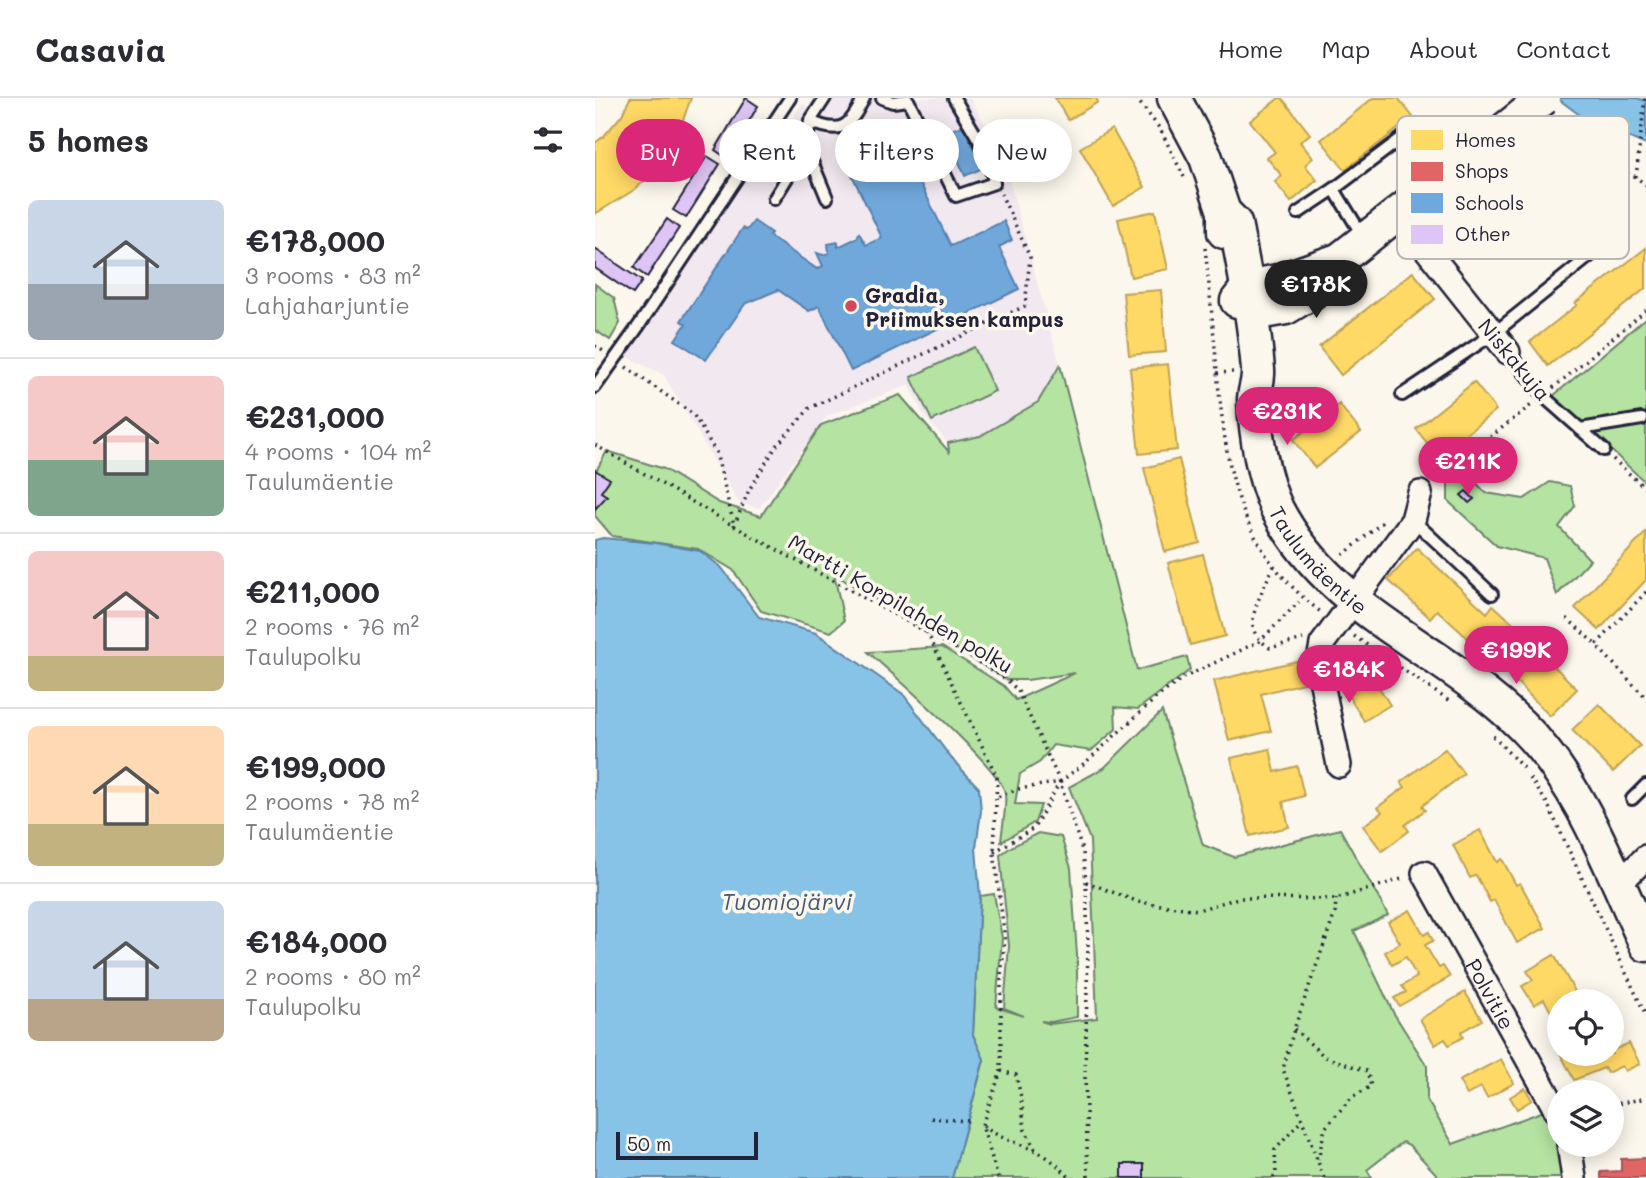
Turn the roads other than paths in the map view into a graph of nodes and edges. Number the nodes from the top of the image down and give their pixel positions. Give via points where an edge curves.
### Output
1 (790, 98) edge
2 (825, 98) edge
3 (865, 98) edge
4 (882, 98) edge
5 (954, 98) edge
6 (1174, 98) edge
7 (811, 119) edge
8 (821, 126) edge
9 (1397, 142) edge
10 (784, 182) edge
11 (820, 182) edge
12 (1334, 189) junction
13 (827, 198) dead end
14 (773, 199) dead end
15 (1298, 213) dead end
16 (1397, 216) edge
17 (1365, 240) junction
18 (1434, 259) edge
19 (1586, 259) edge
20 (1246, 301) junction
21 (1493, 334) junction
22 (1509, 352) joint
23 (595, 387) edge
24 (1402, 395) dead end
25 (1642, 419) dead end
26 (1580, 429) junction
27 (1604, 450) road end
28 (1420, 493) road end
29 (1413, 520) junction
30 (1492, 594) dead end
31 (1345, 612) junction
32 (1339, 765) dead end
33 (1646, 785) edge
34 (1632, 799) dead end
35 (1646, 857) edge
36 (1424, 873) road end
37 (1618, 886) junction
38 (1646, 945) edge
39 (1547, 1093) edge
40 (1571, 1157) edge
41 (1574, 1178) edge

1 - 23 lane
2 - 7 lane
3 - 8 lane via 854,119 841,128
4 - 5 lane via 908,100 956,196 993,183 989,157
6 - 20 main road, Taulumäentie via 1206,158
9 - 12 lane
10 - 14 lane
11 - 13 lane
12 - 15 lane
12 - 17 lane
16 - 17 main road
17 - 20 main road via 1340,260 1316,290 1286,308
18 - 21 street, Niskakuja
19 - 21 lane
20 - 31 main road, Taulumäentie via 1259,381 1254,396 1256,430 1276,506 1310,561 1336,587
21 - 22 street, Niskakuja
21 - 24 lane
22 - 26 lane, Niskakuja via 1543,396
25 - 26 lane
26 - 27 lane, Niskakuja
28 - 29 street
29 - 30 lane
29 - 31 street
31 - 32 street via 1322,644 1319,661
31 - 37 main road, Taulumäentie via 1488,697 1521,725 1570,786
33 - 34 lane
35 - 37 street
36 - 39 street, Polvitie
37 - 38 main road, Taulumäentie
40 - 41 street

